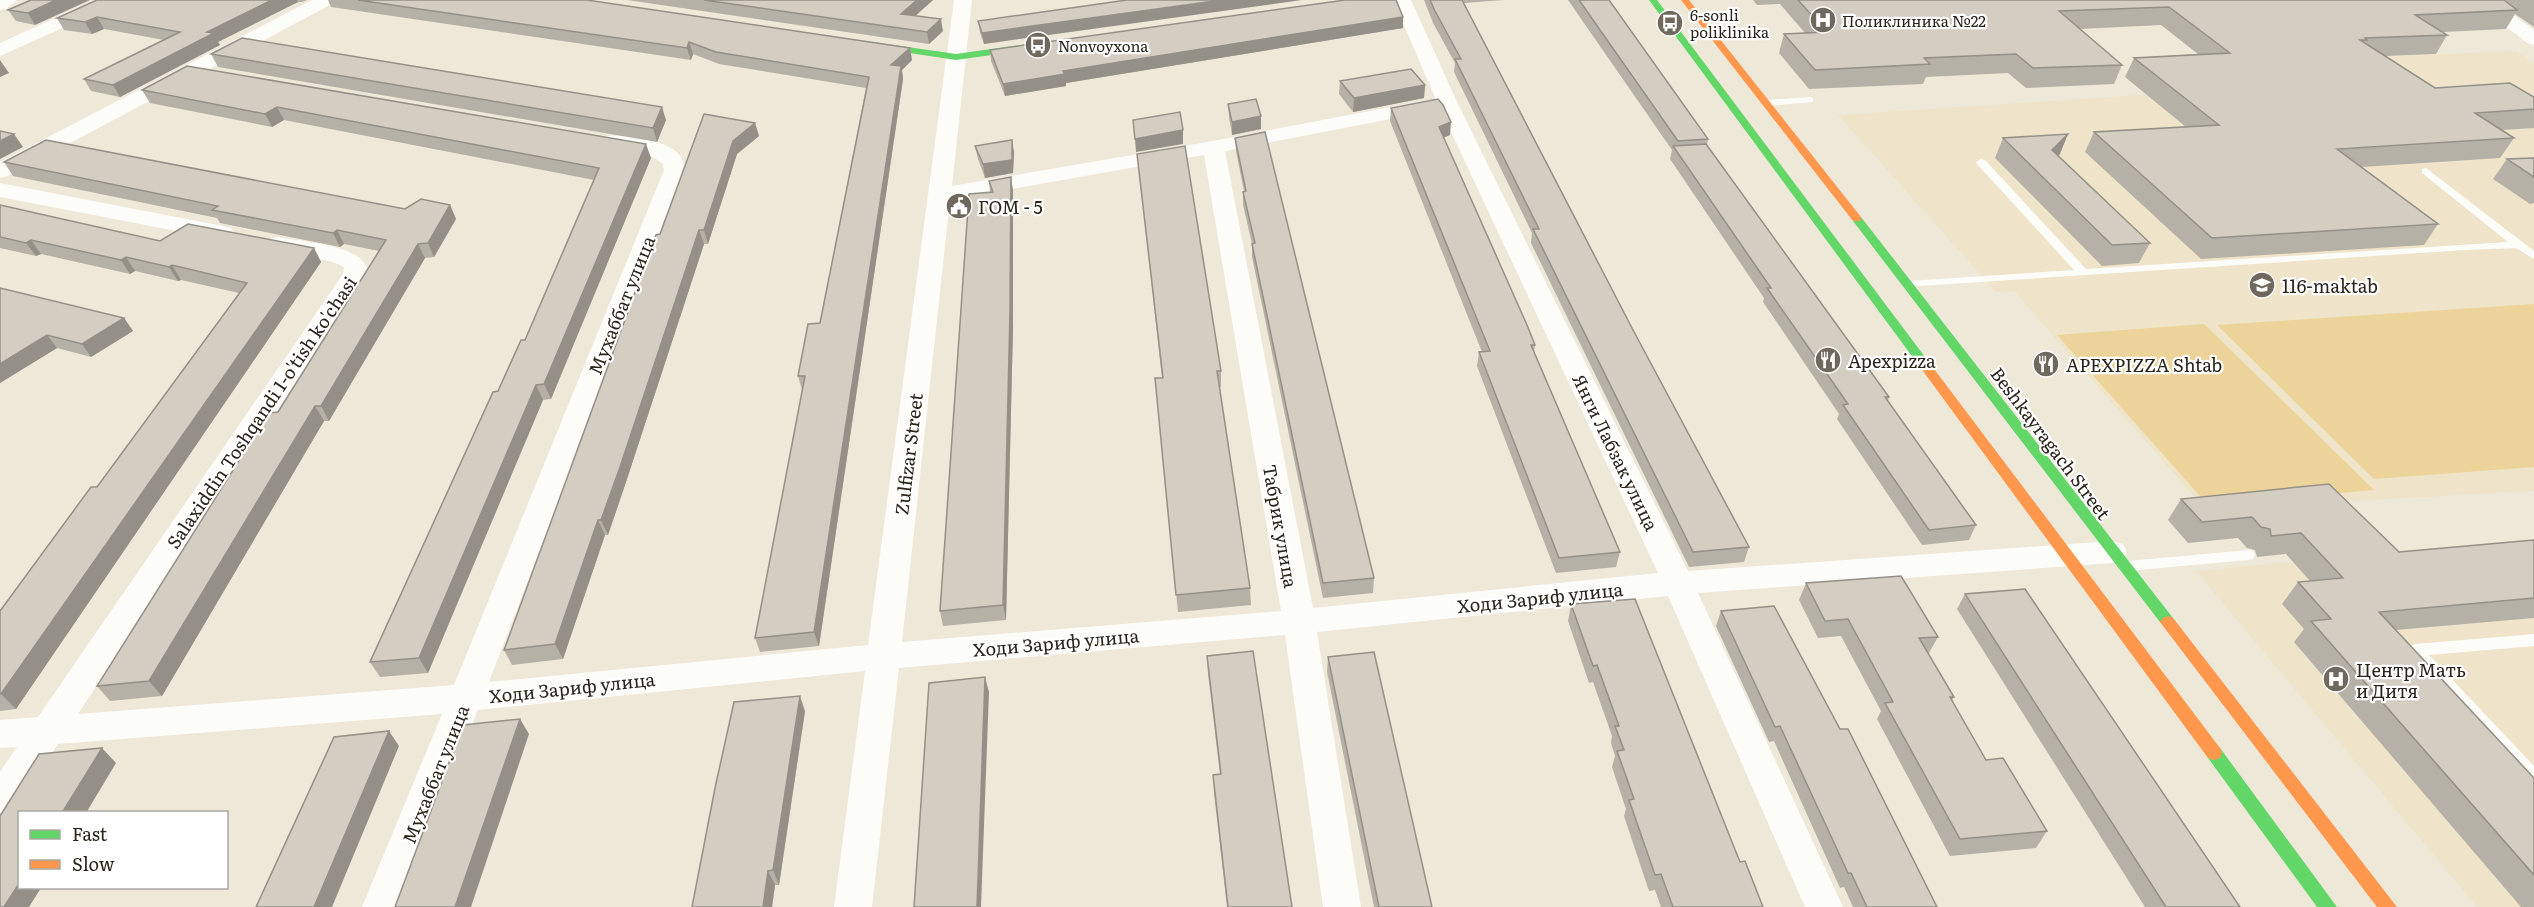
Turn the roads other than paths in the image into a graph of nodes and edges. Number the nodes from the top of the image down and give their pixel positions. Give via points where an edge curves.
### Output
1 (8, 0) edge
2 (110, 0) edge
3 (326, 0) edge
4 (963, 0) edge
5 (1402, 0) edge
6 (1653, 0) edge
7 (1685, 0) edge
8 (2481, 0) edge
9 (0, 5) edge
10 (2534, 39) edge
11 (850, 41) edge
12 (1049, 44) edge
13 (0, 50) edge
14 (956, 57) junction
15 (191, 71) junction
16 (226, 77) edge
17 (1810, 100) dead end
18 (1447, 102) junction
19 (1767, 103) junction
20 (588, 138) edge
21 (1213, 147) junction
22 (1981, 162) dead end
23 (0, 171) edge
24 (2426, 171) dead end
25 (0, 190) edge
26 (939, 195) junction
27 (2519, 245) junction
28 (2534, 256) edge
29 (2082, 272) junction
30 (1908, 285) junction
31 (2248, 555) dead end
32 (2067, 556) junction
33 (2118, 559) junction
34 (1678, 583) junction
35 (1299, 622) junction
36 (2534, 640) edge
37 (884, 656) junction
38 (466, 698) junction
39 (47, 731) junction
40 (0, 734) edge
41 (2534, 777) edge
42 (0, 802) edge
43 (381, 907) edge
44 (853, 907) edge
45 (1342, 907) edge
46 (1824, 907) edge
47 (2328, 907) edge
48 (2388, 907) edge

1 - 9 street
2 - 13 street
3 - 15 street
4 - 14 street, Zulfizar Street
5 - 18 street, Янги Лабзак улица
6 - 32 main road
7 - 19 main road, Beshkayragach Street
8 - 10 street
11 - 14 main road
12 - 14 main road
14 - 26 street, Zulfizar Street
15 - 16 street
15 - 23 street
17 - 19 lane
18 - 21 street
18 - 34 street, Янги Лабзак улица
19 - 30 main road, Beshkayragach Street
20 - 38 street, Мухаббат улица via 658,150 672,158 675,170
21 - 26 street
21 - 35 street, Табрик улица
22 - 29 lane
24 - 27 lane
25 - 39 street, Salaxiddin Toshqandi 1-o'tish ko'chasi via 340,256 356,267 355,274
26 - 37 street, Zulfizar Street
27 - 28 lane
27 - 29 lane
29 - 30 lane
30 - 33 main road, Beshkayragach Street
31 - 33 lane
32 - 33 street, Ходи Зариф улица
32 - 34 street, Ходи Зариф улица
32 - 47 main road
33 - 48 main road, Beshkayragach Street
34 - 35 street, Ходи Зариф улица
34 - 46 street, Янги Лабзак улица
35 - 37 street, Ходи Зариф улица
35 - 45 street, Табрик улица
36 - 41 lane via 2415,650
37 - 38 street, Ходи Зариф улица
37 - 44 street, Zulfizar Street
38 - 39 street, Ходи Зариф улица
38 - 43 street, Мухаббат улица
39 - 40 street, Ходи Зариф улица
39 - 42 street, Salaxiddin Toshqandi 1-o'tish ko'chasi

